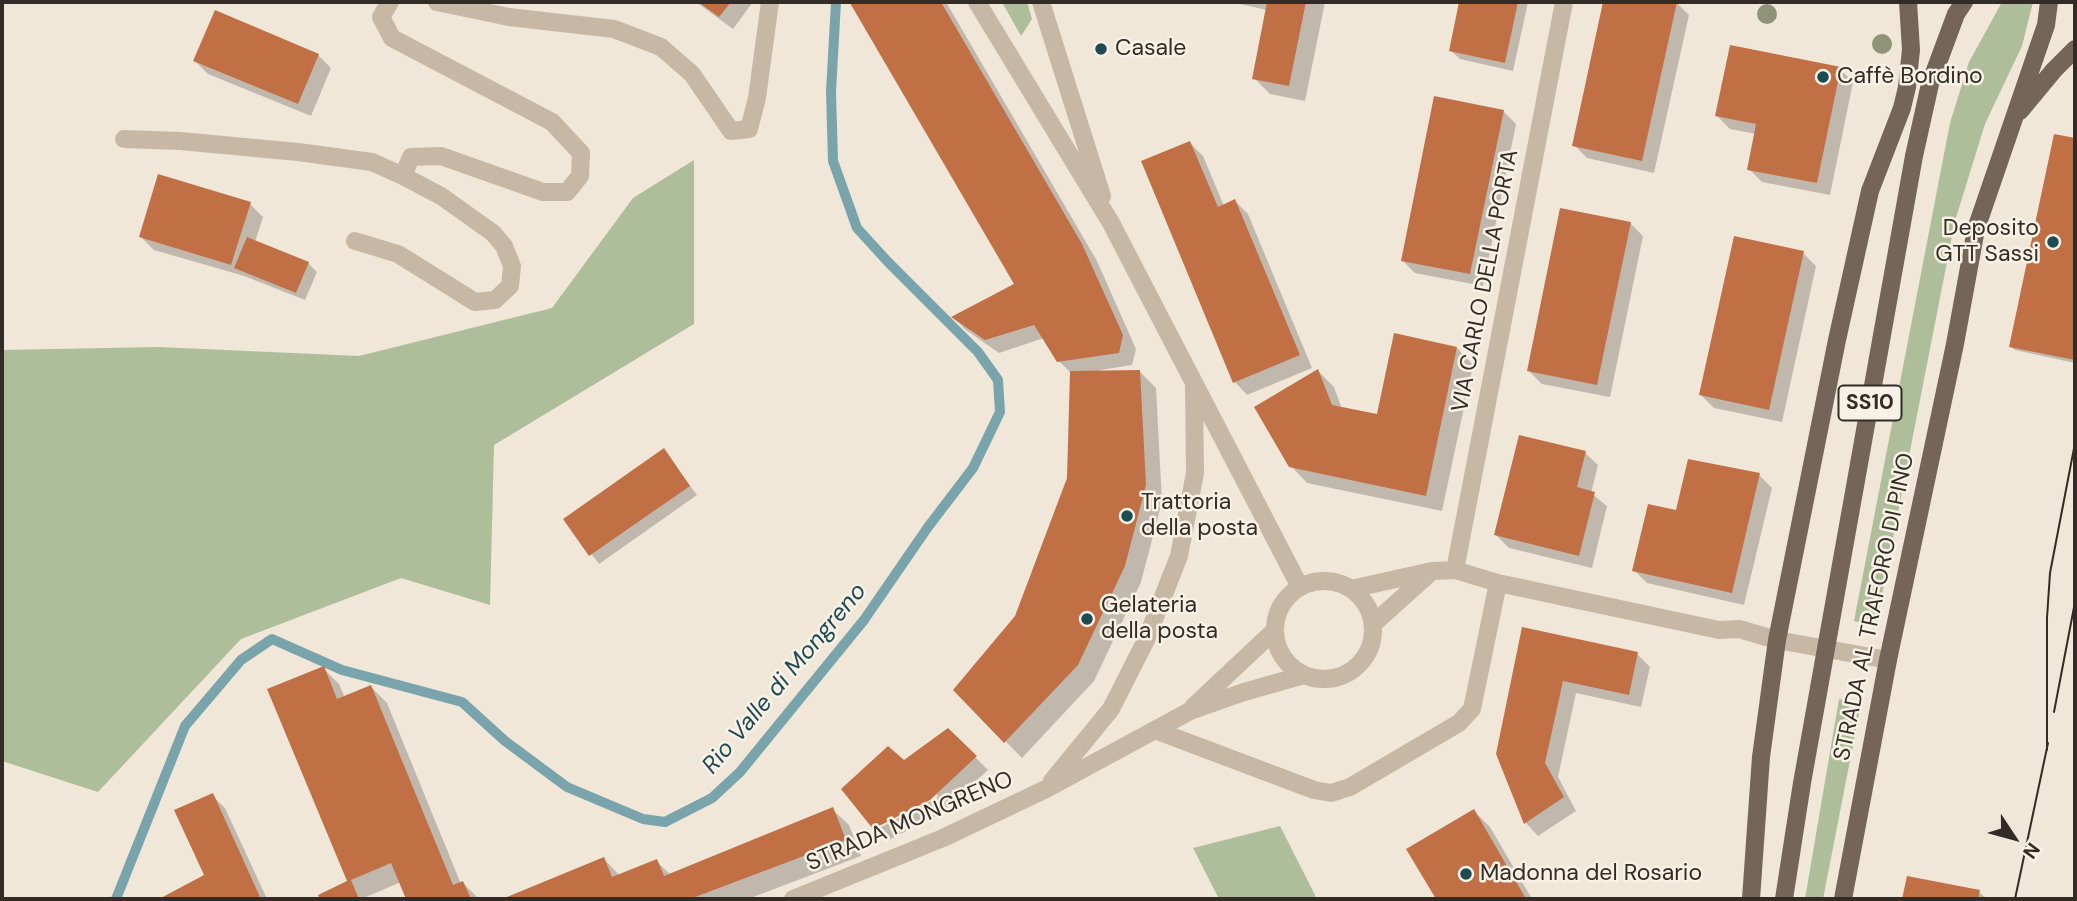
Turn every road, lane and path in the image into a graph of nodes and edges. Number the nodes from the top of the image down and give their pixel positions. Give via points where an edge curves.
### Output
1 (390, 2) edge
2 (437, 2) edge
3 (770, 2) edge
4 (977, 2) edge
5 (1041, 2) edge
6 (1564, 2) edge
7 (1908, 2) edge
8 (1964, 2) edge
9 (2049, 2) edge
10 (2075, 49) edge
11 (1940, 57) junction
12 (1902, 108) junction
13 (2011, 122) junction
14 (124, 139) dead end
15 (1914, 156) junction
16 (402, 176) junction
17 (1111, 223) junction
18 (355, 241) dead end
19 (1194, 380) junction
20 (1455, 570) junction
21 (1432, 571) junction
22 (1497, 583) junction
23 (1300, 587) junction
24 (1351, 589) junction
25 (1373, 624) junction
26 (1275, 630) junction
27 (1777, 640) junction
28 (1827, 649) junction
29 (1888, 660) junction
30 (1304, 675) junction
31 (1189, 711) junction
32 (1155, 730) junction
33 (1046, 789) junction
34 (793, 899) edge
35 (1751, 899) edge
36 (1784, 899) edge
37 (1843, 899) edge

1 - 16 street via 381,17 392,38 552,122 581,153 580,176 567,192 542,192 441,156 411,157
2 - 3 street via 509,17 614,29 661,47 692,74 731,131 749,129
4 - 17 street, STRADA MONGRENO
5 - 17 street, STRADA MONGRENO
6 - 20 street, VIA CARLO DELLA PORTA
7 - 12 main road, SS10 via 1911,50
8 - 11 main road, STRADA AL TRAFORO DI PINO / SS10
9 - 13 main road, STRADA AL TRAFORO DI PINO via 2046,25
10 - 13 main road
11 - 12 main road
11 - 15 main road, STRADA AL TRAFORO DI PINO / SS10
12 - 15 main road, SS10
12 - 27 main road via 1870,191
13 - 29 main road, STRADA AL TRAFORO DI PINO via 1976,229
14 - 16 street via 298,152 372,162
15 - 28 main road, STRADA AL TRAFORO DI PINO / SS10
16 - 18 street via 493,233 512,266 510,286 495,300 475,302 398,254
17 - 19 street, STRADA MONGRENO
19 - 23 street, STRADA MONGRENO
19 - 33 street, STRADA MONGRENO via 1195,473 1179,556 1146,640 1111,709
20 - 21 street
20 - 22 street
21 - 24 street
21 - 25 street
22 - 27 street
22 - 32 street via 1472,709 1459,723 1350,787 1331,793 1314,790
23 - 24 street via 1317,581
23 - 26 street via 1278,613
24 - 25 street via 1370,610
25 - 30 street via 1372,642 1353,670 1320,679
26 - 30 street via 1283,657
26 - 31 street
27 - 28 street
27 - 35 main road via 1761,757
28 - 29 street
28 - 36 main road, STRADA AL TRAFORO DI PINO / SS10
29 - 37 main road, STRADA AL TRAFORO DI PINO
30 - 31 street
31 - 32 street, STRADA MONGRENO
32 - 33 street, STRADA MONGRENO
33 - 34 street, STRADA MONGRENO via 943,838

